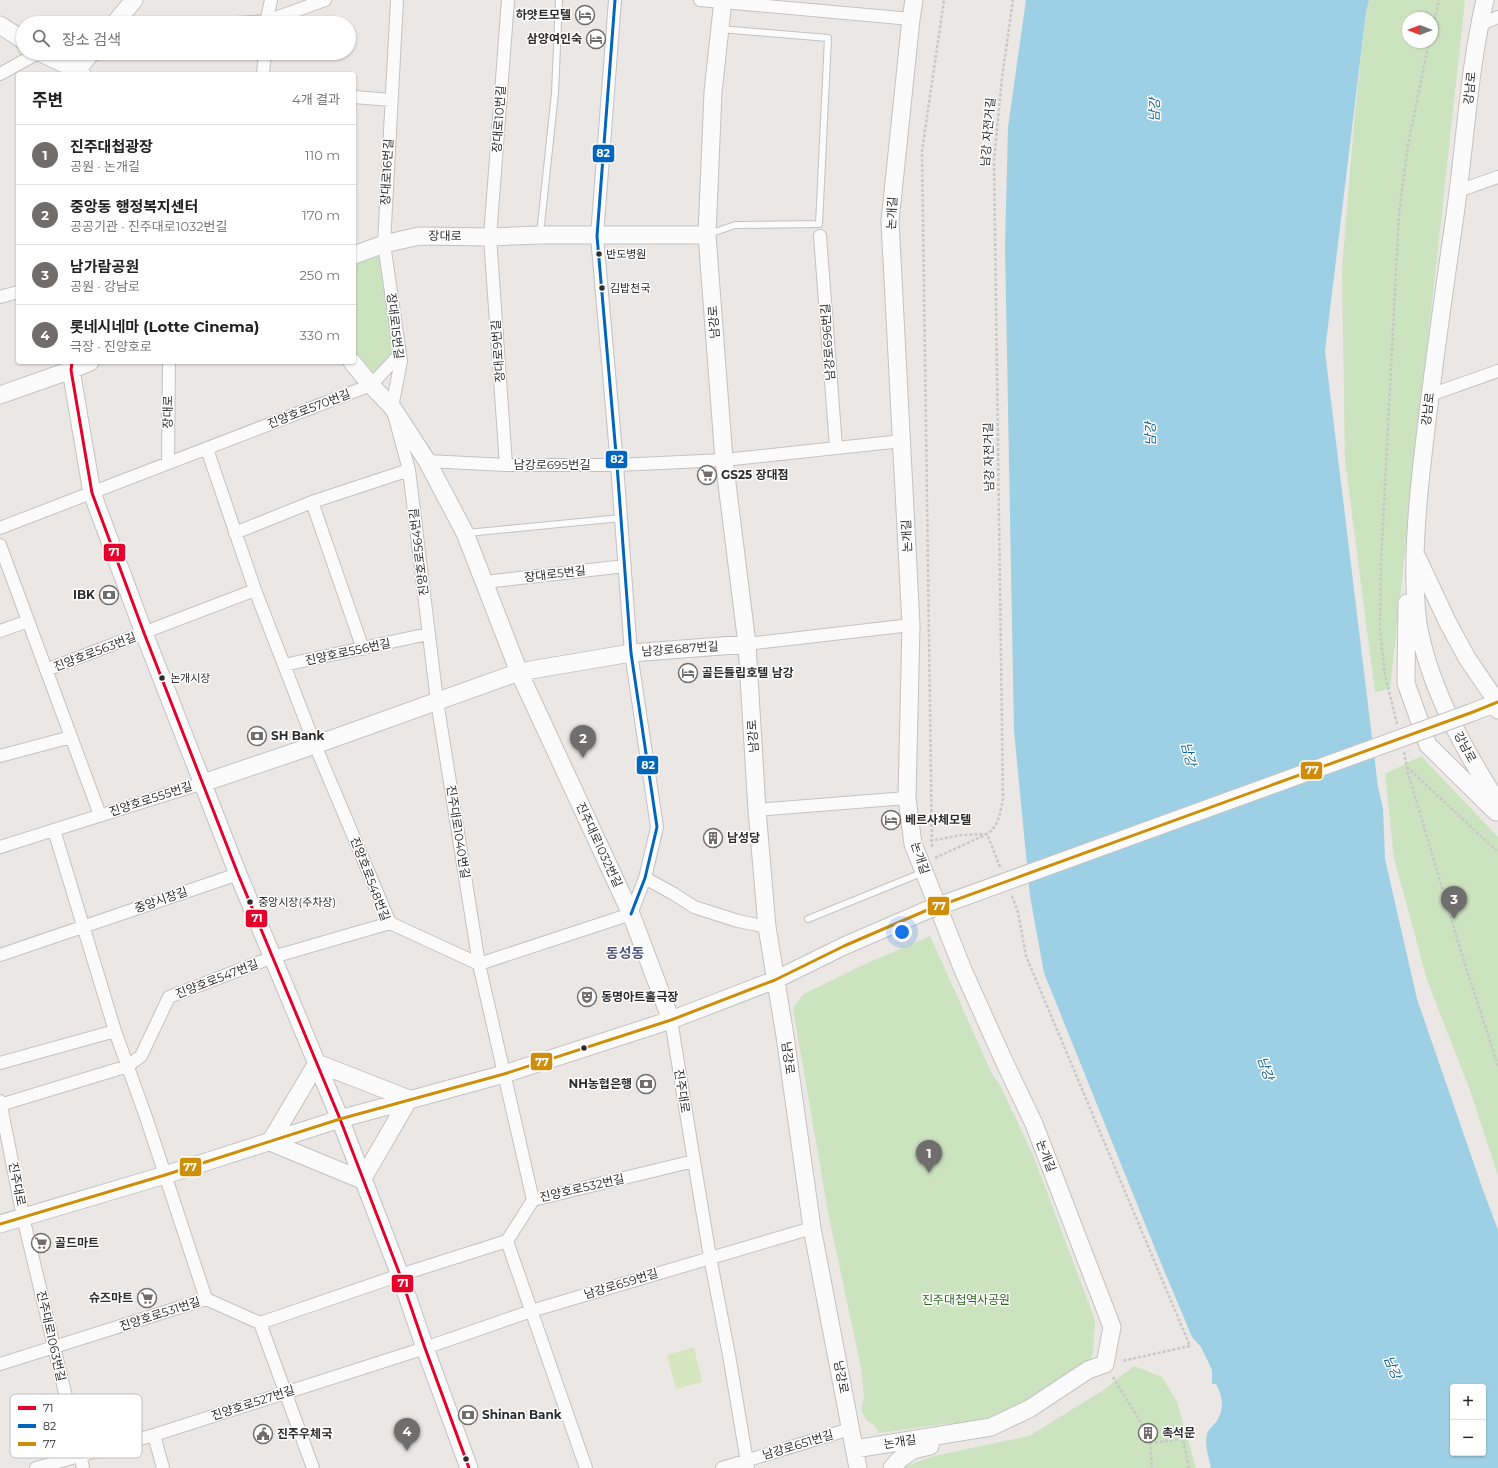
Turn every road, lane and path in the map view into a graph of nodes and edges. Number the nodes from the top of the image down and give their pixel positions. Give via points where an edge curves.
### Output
1 (134, 0) edge
2 (271, 0) edge
3 (325, 0) edge
4 (397, 0) edge
5 (508, 0) edge
6 (560, 0) edge
7 (615, 0) edge
8 (700, 0) edge
9 (914, 0) edge
10 (944, 0) edge
11 (1014, 0) edge
12 (1439, 0) edge
13 (1485, 0) edge
14 (723, 1) edge
15 (834, 6) edge
16 (1436, 12) edge
17 (121, 16) edge
18 (267, 16) edge
19 (282, 16) edge
20 (1498, 17) edge
21 (911, 19) junction
22 (0, 25) edge
23 (1479, 25) junction
24 (720, 28) junction
25 (16, 35) edge
26 (27, 60) edge
27 (54, 60) edge
28 (87, 60) edge
29 (265, 60) edge
30 (77, 72) edge
31 (80, 72) edge
32 (264, 72) edge
33 (0, 74) edge
34 (356, 97) edge
35 (391, 100) junction
36 (1498, 177) edge
37 (1458, 191) junction
38 (540, 235) junction
39 (707, 235) junction
40 (597, 236) junction
41 (820, 236) dead end
42 (490, 237) junction
43 (384, 244) junction
44 (356, 254) edge
45 (16, 293) edge
46 (0, 297) edge
47 (400, 354) junction
48 (169, 364) edge
49 (354, 364) edge
50 (72, 366) edge
51 (1498, 371) edge
52 (371, 385) junction
53 (0, 395) edge
54 (1430, 395) junction
55 (392, 407) junction
56 (902, 441) junction
57 (836, 447) junction
58 (207, 449) junction
59 (724, 460) junction
60 (427, 461) junction
61 (168, 463) junction
62 (617, 465) junction
63 (506, 466) junction
64 (409, 470) junction
65 (92, 493) junction
66 (312, 502) junction
67 (621, 518) junction
68 (0, 528) edge
69 (235, 533) junction
70 (465, 533) junction
71 (0, 545) edge
72 (1414, 552) junction
73 (625, 566) junction
74 (485, 582) junction
75 (255, 590) junction
76 (28, 621) junction
77 (911, 625) junction
78 (0, 631) edge
79 (144, 633) junction
80 (428, 634) junction
81 (747, 644) junction
82 (363, 649) junction
83 (631, 653) junction
84 (284, 665) junction
85 (46, 670) junction
86 (519, 672) junction
87 (437, 701) junction
88 (1498, 705) edge
89 (71, 737) junction
90 (315, 745) junction
91 (0, 756) edge
92 (1407, 766) dead end
93 (203, 783) junction
94 (907, 798) junction
95 (1498, 802) edge
96 (757, 810) junction
97 (1498, 814) edge
98 (100, 815) junction
99 (54, 830) junction
100 (987, 834) junction
101 (913, 844) junction
102 (0, 847) edge
103 (1498, 852) edge
104 (928, 866) junction
105 (1001, 869) dead end
106 (238, 874) junction
107 (645, 878) junction
108 (1010, 890) dead end
109 (631, 914) junction
110 (808, 919) dead end
111 (390, 923) junction
112 (84, 927) junction
113 (767, 927) junction
114 (0, 955) edge
115 (273, 957) junction
116 (479, 964) junction
117 (775, 980) junction
118 (671, 1020) junction
119 (115, 1031) junction
120 (0, 1063) edge
121 (317, 1063) junction
122 (128, 1066) junction
123 (504, 1074) junction
124 (409, 1099) junction
125 (0, 1103) edge
126 (340, 1119) junction
127 (270, 1142) junction
128 (694, 1161) junction
129 (165, 1175) junction
130 (362, 1180) junction
131 (533, 1200) junction
132 (23, 1217) junction
133 (0, 1224) edge
134 (812, 1228) junction
135 (507, 1241) junction
136 (710, 1257) junction
137 (400, 1275) junction
138 (206, 1299) junction
139 (531, 1311) junction
140 (260, 1324) junction
141 (54, 1348) junction
142 (425, 1348) junction
143 (0, 1364) edge
144 (1105, 1364) junction
145 (285, 1393) junction
146 (65, 1394) edge
147 (850, 1429) junction
148 (965, 1432) junction
149 (154, 1435) junction
150 (142, 1438) edge
151 (1150, 1443) junction
152 (855, 1449) junction
153 (70, 1458) edge
154 (81, 1458) edge
155 (747, 1464) edge
156 (36, 1468) edge
157 (83, 1468) edge
158 (163, 1468) edge
159 (313, 1468) edge
160 (470, 1468) edge
161 (586, 1468) edge
162 (722, 1468) edge
163 (858, 1468) edge
164 (892, 1468) edge
165 (1152, 1468) edge
166 (1189, 1468) edge

1 - 17 street
2 - 18 street
3 - 19 street
4 - 35 street, 장대로16번길
5 - 42 street, 장대로10번길
6 - 38 lane via 555,94
7 - 40 street
8 - 14 street
9 - 21 street, 논개길
10 - 104 path via 922,151
11 - 100 path, 남강 자전거길 via 1002,78 994,161 1003,800 999,819 993,830
12 - 16 path
13 - 23 street, 강남로
14 - 15 street
14 - 24 street, 남강로
15 - 21 street
20 - 23 street
21 - 56 street, 논개길 via 890,221
22 - 25 street
23 - 37 street, 강남로 via 1472,64
24 - 39 street, 남강로 via 713,92
24 - 39 lane via 828,38 819,224 734,225
26 - 33 street
27 - 30 street
28 - 31 street
29 - 32 street
34 - 35 street
35 - 43 street, 장대로16번길
36 - 37 street
37 - 54 street, 강남로
38 - 40 street, 장대로
38 - 42 street, 장대로
39 - 40 street, 장대로
39 - 59 street, 남강로
40 - 62 street
41 - 57 street, 남강로696번길
42 - 43 street, 장대로 via 419,236
42 - 63 street, 장대로9번길
43 - 44 street, 장대로
43 - 47 street, 장대로15번길
45 - 46 street
47 - 52 street, 진양호로570번길
47 - 55 street, 장대로15번길 via 401,361
48 - 61 street, 장대로
49 - 52 street
50 - 53 street
50 - 65 street
51 - 54 street
52 - 55 street
52 - 58 street, 진양호로570번길
54 - 72 street, 강남로
55 - 60 street
55 - 64 street, 진양호로564번길
56 - 57 street
56 - 77 street, 논개길
57 - 59 street
58 - 61 street, 진양호로570번길
58 - 69 street
59 - 62 street, 남강로695번길
59 - 81 street, 남강로
60 - 63 street, 남강로695번길
60 - 70 street
61 - 65 street, 진양호로570번길
62 - 63 street, 남강로695번길
62 - 67 street
64 - 66 street
64 - 80 street, 진양호로564번길
65 - 68 street, 진양호로570번길
65 - 79 street
66 - 69 street
66 - 82 street
67 - 70 lane
67 - 73 street
69 - 75 street
70 - 74 street
71 - 76 street
72 - 88 street via 1448,623
72 - 95 street, 강남로 via 1420,634 1434,681 1460,739
72 - 97 street via 1408,573 1406,683 1428,745
73 - 74 street, 장대로5번길
73 - 83 street
74 - 86 street
75 - 79 street
75 - 84 street
76 - 78 street
76 - 85 street
77 - 81 street
77 - 94 street, 논개길
79 - 85 street, 진양호로563번길
79 - 93 street
80 - 82 street, 진양호로556번길
80 - 87 street
81 - 83 street, 남강로687번길
81 - 96 street, 남강로
82 - 84 street, 진양호로556번길
83 - 86 street, 남강로687번길
83 - 107 street via 657,827
84 - 90 street
85 - 89 street, 진양호로563번길
86 - 87 street
86 - 109 street, 진주대로1032번길
87 - 90 street
87 - 116 street, 진주대로1040번길
88 - 117 street, 진주대로, bridge via 1472,712 926,911 844,946
89 - 91 street
89 - 98 street, 진양호로555번길
90 - 93 street
90 - 111 street, 진양호로548번길
92 - 103 path
93 - 98 street, 진양호로555번길
93 - 106 street
94 - 96 street
94 - 101 street, 논개길
96 - 113 street, 남강로
98 - 99 street, 진양호로555번길
99 - 102 street, 진양호로555번길
99 - 112 street
100 - 101 path via 962,835
100 - 104 path, 남강 자전거길
100 - 105 path
101 - 104 street, 논개길
104 - 110 lane
104 - 144 street, 논개길 via 963,970 1034,1124 1112,1328
106 - 112 street, 중앙시장길
106 - 115 street
107 - 109 street
107 - 113 street via 694,907
108 - 144 path via 1018,912 1026,956 1190,1346
109 - 116 street
109 - 118 street, 진주대로1032번길
111 - 115 street, 진양호로548번길
111 - 116 street
112 - 114 street, 중앙시장길
112 - 119 street
113 - 117 street, 남강로
115 - 121 street
115 - 122 street, 진양호로547번길 via 170,998 141,1056
116 - 123 street, 진주대로1040번길
117 - 118 street, 진주대로
117 - 134 street, 남강로
118 - 123 street, 진주대로
118 - 128 street, 진주대로
119 - 120 street
119 - 122 street
121 - 124 street
121 - 126 street
121 - 127 street
122 - 125 street, 진양호로547번길
122 - 129 street
123 - 124 street, 진주대로
123 - 131 street, 진주대로1040번길
124 - 126 street, 진주대로
124 - 130 street
125 - 132 street, 진주대로
126 - 127 street, 진주대로
126 - 130 street
127 - 129 street, 진주대로
127 - 130 street
128 - 131 street, 진양호로532번길
128 - 136 street
129 - 132 street, 진주대로
129 - 138 street
130 - 137 street
131 - 135 street, 진양호로532번길
132 - 133 street, 진주대로
132 - 141 street, 진주대로1063번길
134 - 136 street, 남강로659번길
134 - 147 street, 남강로
135 - 137 street
135 - 139 street
136 - 139 street, 남강로659번길
136 - 155 street, 남강로651번길
137 - 140 street
137 - 142 street
138 - 140 street, 진양호로531번길
138 - 141 street, 진양호로531번길
139 - 142 street, 남강로659번길
139 - 161 street
140 - 145 street
141 - 143 street, 진양호로531번길
141 - 146 street, 진주대로1063번길
142 - 145 street, 진양호로527번길
142 - 160 street
144 - 148 street, 논개길 via 1088,1370 1029,1409 991,1427
144 - 151 path
145 - 149 street, 진양호로527번길
145 - 159 street
147 - 152 street, 남강로
147 - 155 street, 남강로651번길
148 - 152 street, 논개길
148 - 164 street via 913,1450
149 - 150 street, 진양호로527번길
149 - 158 street
151 - 165 path
151 - 166 path via 1183,1439
152 - 163 street, 남강로
153 - 156 street, 진양호로527번길
154 - 157 street, 진주대로1063번길
155 - 162 street, 남강로651번길

